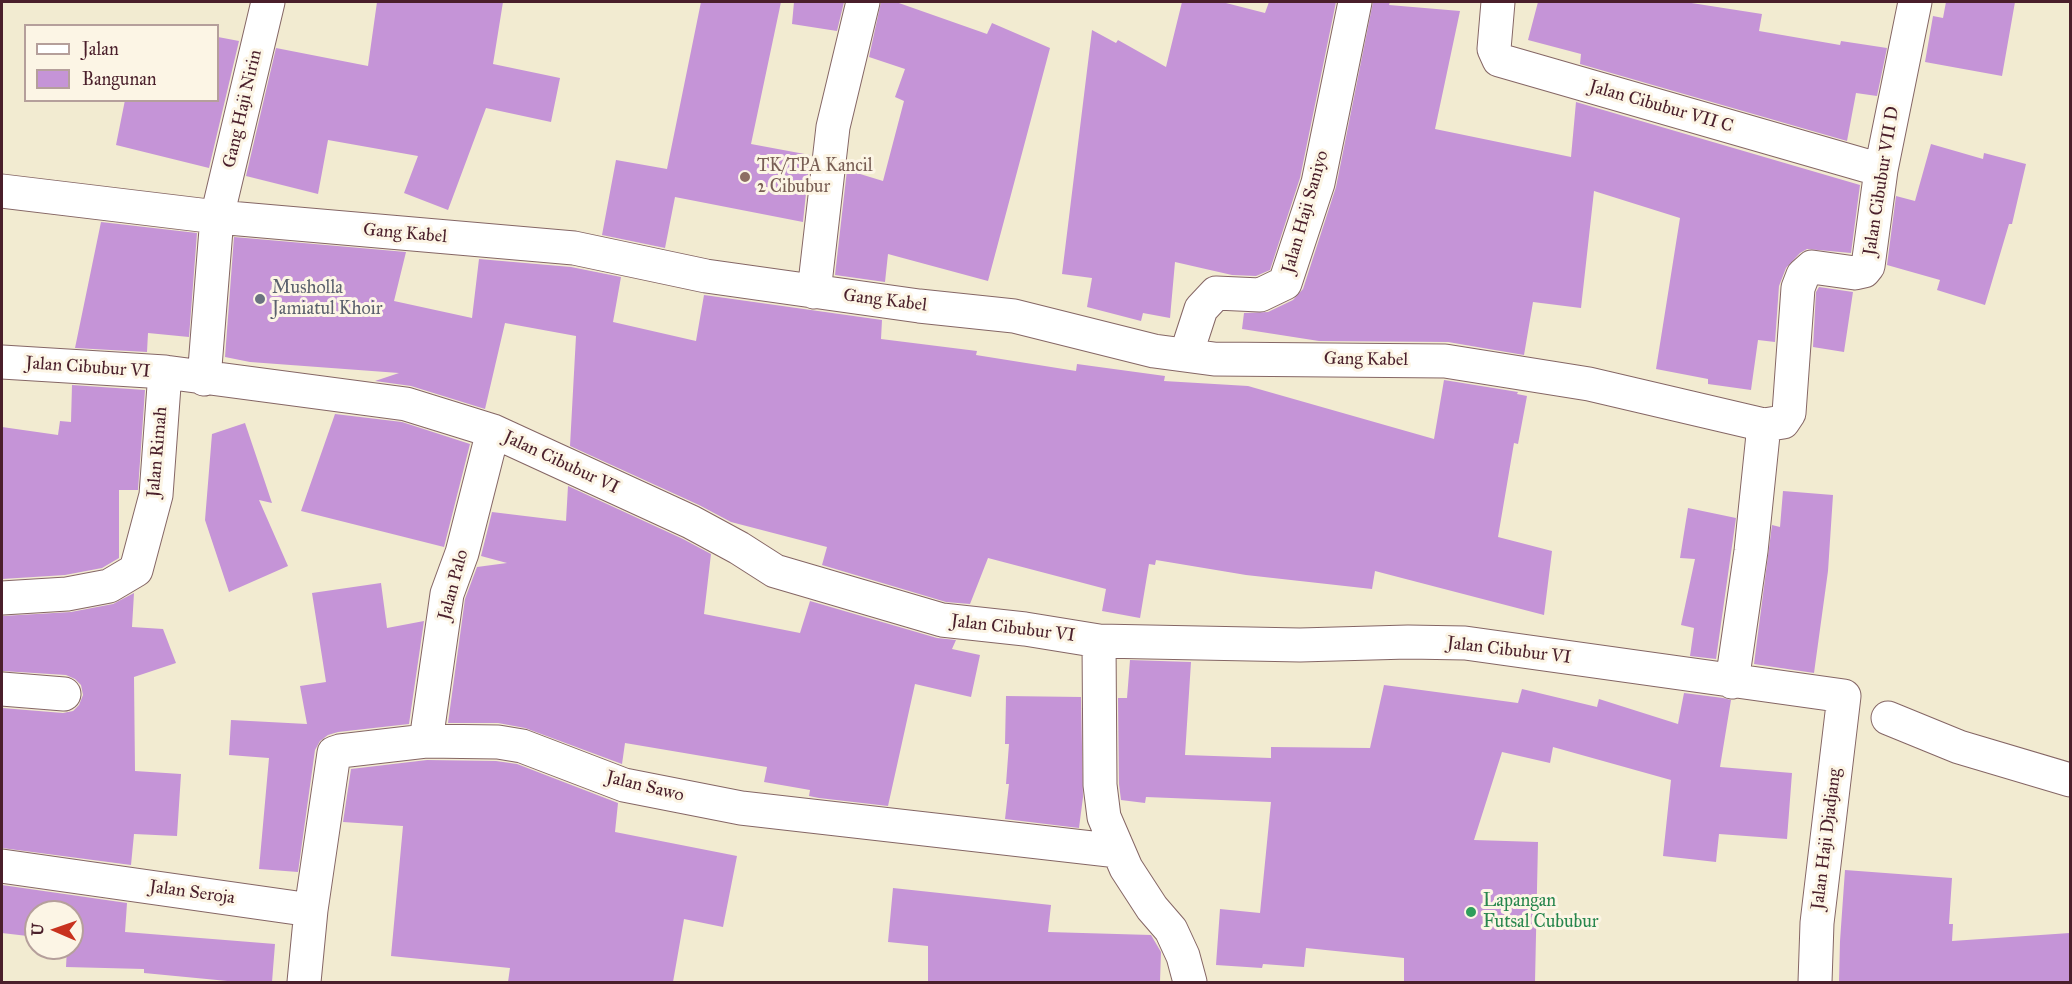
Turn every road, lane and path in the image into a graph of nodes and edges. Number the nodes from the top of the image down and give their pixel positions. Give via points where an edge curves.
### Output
1 (268, 2) edge
2 (863, 2) edge
3 (1355, 2) edge
4 (1498, 2) edge
5 (1915, 2) edge
6 (1881, 170) junction
7 (2, 191) edge
8 (217, 217) junction
9 (814, 292) junction
10 (1186, 355) junction
11 (2, 362) edge
12 (165, 372) junction
13 (204, 379) junction
14 (1764, 425) junction
15 (492, 431) junction
16 (2, 598) edge
17 (1099, 640) junction
18 (1732, 681) junction
19 (2, 689) edge
20 (64, 694) dead end
21 (1844, 696) joint
22 (1888, 718) dead end
23 (426, 741) junction
24 (2070, 780) edge
25 (1118, 851) junction
26 (2, 866) edge
27 (310, 910) junction
28 (304, 982) edge
29 (1190, 982) edge
30 (1815, 982) edge

1 - 8 street, Gang Haji Nirin
2 - 9 street via 833,127
3 - 10 street, Jalan Haji Saniyo via 1318,183 1285,283 1260,295 1216,293 1201,309
4 - 6 street, Jalan Cibubur VII C via 1494,49 1499,60
5 - 6 street, Jalan Cibubur VII D
6 - 14 street, Jalan Cibubur VII D via 1868,266 1855,273 1812,267 1803,275 1798,288 1788,413 1784,422
7 - 8 street, Gang Kabel
8 - 9 street, Gang Kabel via 574,248 706,276
8 - 13 street, Gang Haji Nirin
9 - 10 street, Gang Kabel via 1014,316 1154,351
10 - 14 street, Gang Kabel via 1214,359 1445,361 1589,384
11 - 12 street, Jalan Cibubur VI
12 - 13 street, Jalan Cibubur VI
12 - 16 street, Jalan Rimah via 156,495 136,570 109,586 67,594
13 - 15 street, Jalan Cibubur VI via 406,404
14 - 18 street
15 - 17 street, Jalan Cibubur VI via 691,522 775,571 942,620
15 - 23 street, Jalan Palo via 462,553 447,594
17 - 18 street, Jalan Cibubur VI via 1300,645 1465,643
17 - 25 street, Jalan Cibubur VI via 1100,785 1104,817
18 - 21 street, Jalan Cibubur VI
19 - 20 street
21 - 30 street, Jalan Haji Djadjang via 1817,923
22 - 24 street via 1959,747
23 - 25 street, Jalan Sawo via 522,746 624,785 741,807
23 - 27 street, Jalan Sawo via 334,753
25 - 29 street, Jalan Cibubur VI via 1152,908 1171,930
26 - 27 street, Jalan Seroja
27 - 28 street

